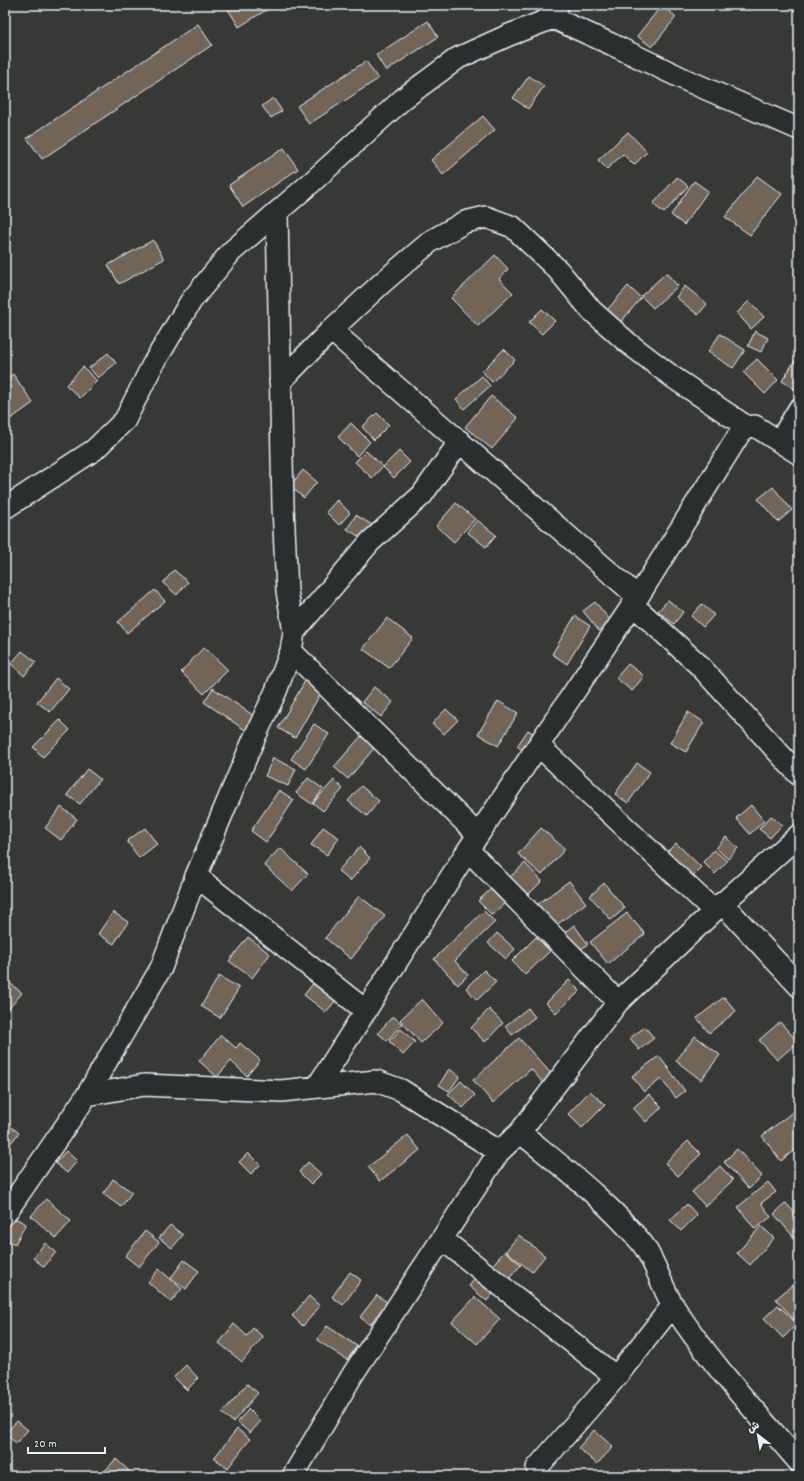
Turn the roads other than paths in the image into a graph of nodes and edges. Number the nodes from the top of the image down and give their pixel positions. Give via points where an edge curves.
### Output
1 (556, 12) edge
2 (799, 129) edge
3 (277, 212) junction
4 (331, 330) junction
5 (280, 382) junction
6 (799, 409) edge
7 (747, 427) junction
8 (460, 441) junction
9 (780, 441) junction
10 (799, 454) edge
11 (5, 508) edge
12 (636, 601) junction
13 (292, 642) junction
14 (539, 746) junction
15 (799, 775) edge
16 (799, 835) edge
17 (473, 842) junction
18 (196, 876) junction
19 (718, 907) junction
20 (799, 986) edge
21 (618, 1002) junction
22 (366, 1011) junction
23 (317, 1087) junction
24 (87, 1095) junction
25 (520, 1132) junction
26 (499, 1152) junction
27 (5, 1214) edge
28 (442, 1239) junction
29 (673, 1305) junction
30 (616, 1376) junction
31 (799, 1462) edge
32 (537, 1468) dead end
33 (293, 1476) edge

1 - 2 street via 611,44
1 - 3 street via 458,58 404,98
3 - 5 street
3 - 11 street via 231,252 191,301 152,366 125,420 94,450
4 - 5 street
4 - 7 street via 431,241 465,222 486,217 513,227 558,270 591,310 628,343 674,378
4 - 8 street
5 - 13 street via 283,507
6 - 9 street
7 - 9 street via 755,426
7 - 12 street via 740,433
8 - 12 street
8 - 13 street via 422,495 370,542
9 - 10 street
12 - 14 street
12 - 15 street via 700,665
13 - 17 street
13 - 18 street via 276,691
14 - 17 street
14 - 19 street
16 - 19 street
17 - 21 street
17 - 22 street
18 - 22 street
18 - 24 street via 161,968
19 - 20 street
19 - 21 street
21 - 25 street
22 - 23 street
23 - 24 street via 268,1091 144,1086
23 - 26 street via 376,1082 400,1090
24 - 27 street
25 - 26 street
25 - 29 street via 611,1209 642,1244
26 - 28 street
28 - 30 street
28 - 33 street via 353,1374
29 - 30 street
29 - 31 street via 728,1380
30 - 32 street

